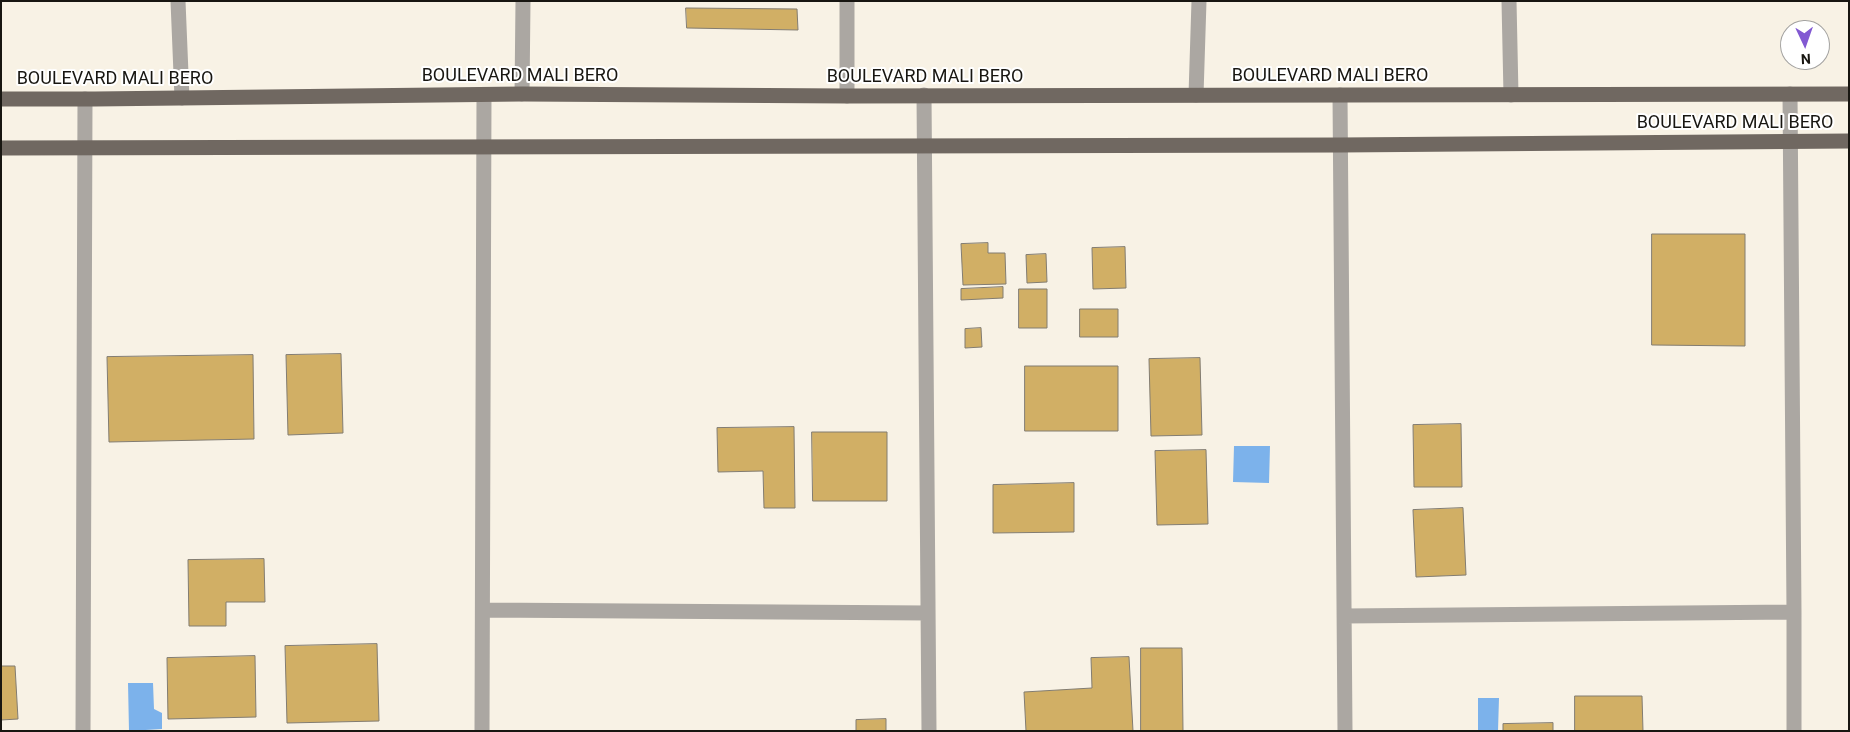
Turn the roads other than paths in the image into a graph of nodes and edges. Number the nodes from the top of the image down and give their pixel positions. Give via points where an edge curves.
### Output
1 (178, 1) edge
2 (523, 1) edge
3 (847, 1) edge
4 (1199, 1) edge
5 (1509, 1) edge
6 (522, 94) junction
7 (1790, 94) junction
8 (1849, 94) edge
9 (484, 95) junction
10 (924, 95) junction
11 (1196, 95) junction
12 (1340, 95) junction
13 (1511, 95) junction
14 (847, 96) junction
15 (182, 98) junction
16 (1, 99) edge
17 (84, 100) junction
18 (1849, 141) edge
19 (1789, 142) junction
20 (1340, 145) junction
21 (924, 146) junction
22 (484, 147) junction
23 (1, 148) edge
24 (85, 149) junction
25 (483, 610) junction
26 (1794, 612) junction
27 (928, 613) junction
28 (1345, 616) junction
29 (83, 731) edge
30 (482, 731) edge
31 (928, 731) edge
32 (1346, 731) edge
33 (1794, 731) edge

1 - 15 street
2 - 6 street
3 - 14 street
4 - 11 street
5 - 13 street
6 - 9 main road, BOULEVARD MALI BERO
6 - 14 main road, BOULEVARD MALI BERO
7 - 8 main road, BOULEVARD MALI BERO
7 - 13 main road, BOULEVARD MALI BERO
7 - 19 street
9 - 15 main road, BOULEVARD MALI BERO
9 - 22 street
10 - 11 main road, BOULEVARD MALI BERO
10 - 14 main road, BOULEVARD MALI BERO
10 - 21 street
11 - 12 main road, BOULEVARD MALI BERO
12 - 13 main road, BOULEVARD MALI BERO
12 - 20 street
15 - 17 main road, BOULEVARD MALI BERO
16 - 17 main road, BOULEVARD MALI BERO
17 - 24 street
18 - 19 main road, BOULEVARD MALI BERO
19 - 20 main road, BOULEVARD MALI BERO
19 - 26 street
20 - 21 main road, BOULEVARD MALI BERO
20 - 28 street
21 - 22 main road, BOULEVARD MALI BERO
21 - 27 street
22 - 24 main road, BOULEVARD MALI BERO
22 - 25 street
23 - 24 main road, BOULEVARD MALI BERO
24 - 29 street
25 - 27 street
25 - 30 street
26 - 28 street
26 - 33 street
27 - 31 street
28 - 32 street

